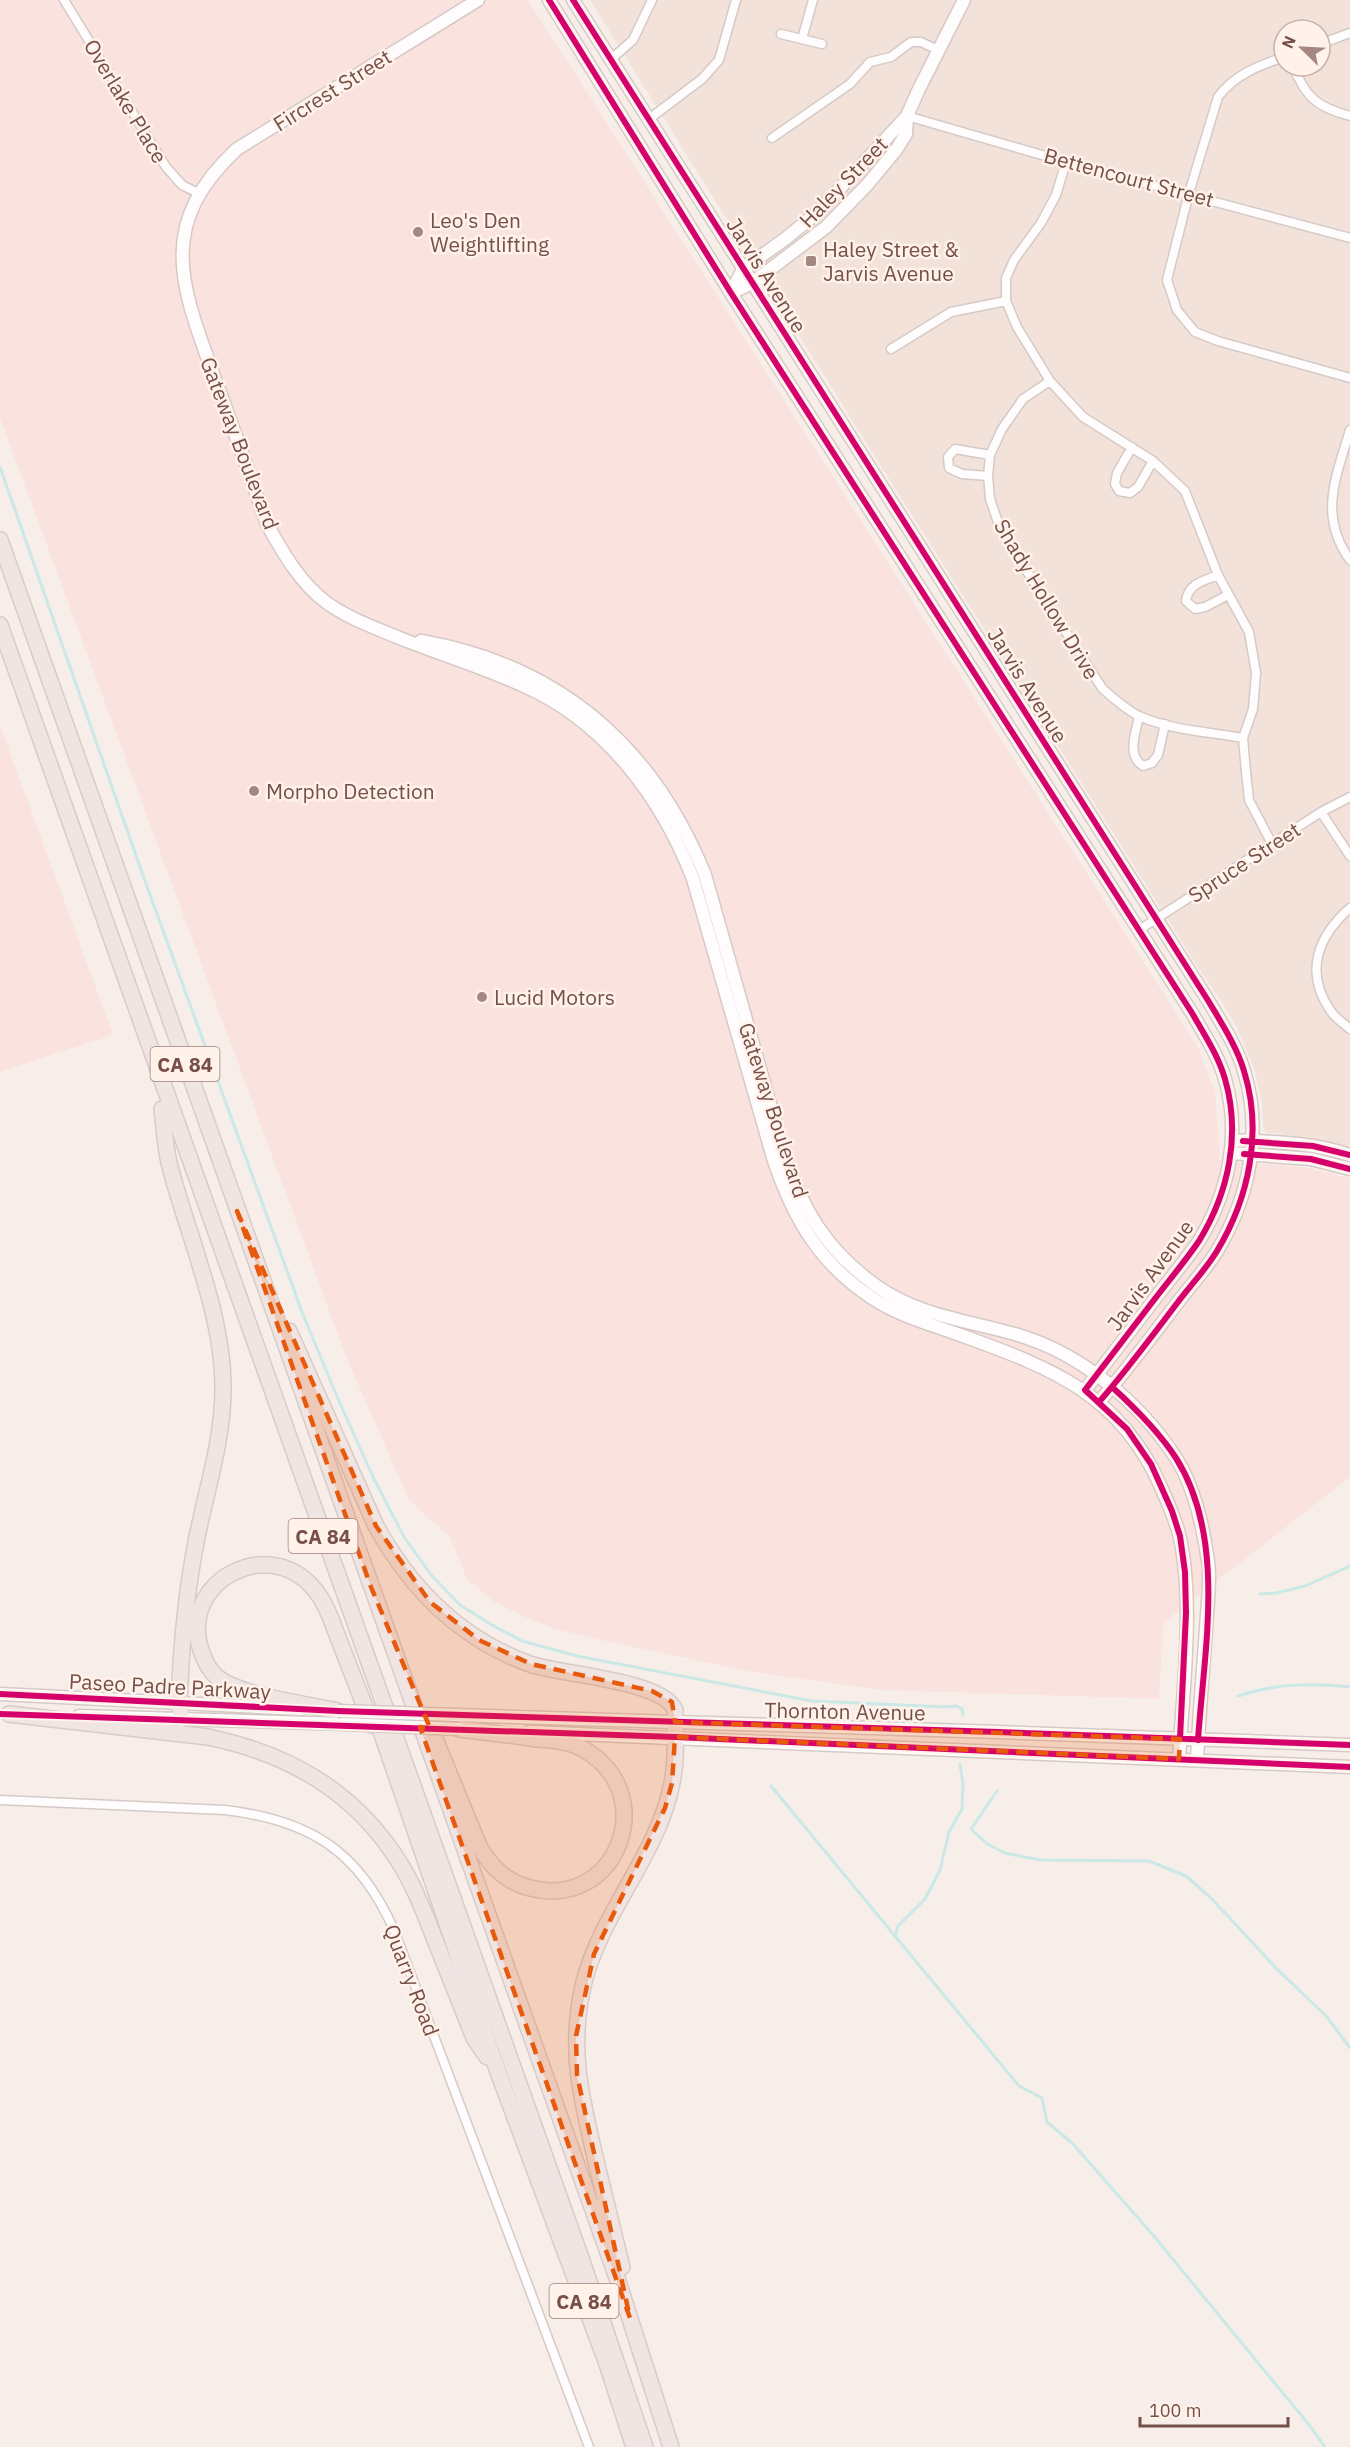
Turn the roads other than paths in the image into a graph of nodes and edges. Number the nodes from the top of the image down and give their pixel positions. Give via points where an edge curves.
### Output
1 (64, 0) edge
2 (478, 0) edge
3 (549, 0) edge
4 (573, 0) edge
5 (652, 0) edge
6 (736, 0) edge
7 (813, 0) edge
8 (964, 0) edge
9 (1350, 33) edge
10 (781, 34) dead end
11 (802, 39) junction
12 (1332, 40) edge
13 (822, 44) dead end
14 (938, 50) junction
15 (610, 60) junction
16 (1272, 61) edge
17 (1298, 78) edge
18 (907, 116) junction
19 (1350, 116) edge
20 (649, 119) junction
21 (772, 138) dead end
22 (1066, 162) junction
23 (198, 193) junction
24 (1189, 194) junction
25 (1350, 238) edge
26 (743, 269) junction
27 (752, 283) junction
28 (731, 293) junction
29 (1006, 301) junction
30 (891, 349) dead end
31 (1350, 378) edge
32 (1050, 381) junction
33 (1350, 430) edge
34 (1132, 447) junction
35 (990, 455) junction
36 (1153, 461) junction
37 (988, 476) junction
38 (0, 540) edge
39 (1350, 560) edge
40 (1218, 575) junction
41 (1228, 595) junction
42 (0, 625) edge
43 (396, 637) junction
44 (0, 652) edge
45 (1139, 716) junction
46 (1165, 724) junction
47 (1243, 738) junction
48 (1350, 797) edge
49 (1321, 812) junction
50 (1272, 844) junction
51 (1350, 856) edge
52 (1350, 908) edge
53 (1157, 919) junction
54 (1139, 930) junction
55 (1350, 1029) edge
56 (162, 1109) junction
57 (1233, 1140) junction
58 (1253, 1141) junction
59 (1232, 1153) junction
60 (1252, 1154) junction
61 (1350, 1155) edge
62 (1350, 1168) edge
63 (237, 1211) junction
64 (1097, 1375) junction
65 (1112, 1388) junction
66 (1085, 1390) junction
67 (1099, 1402) junction
68 (370, 1587) junction
69 (0, 1694) edge
70 (180, 1712) junction
71 (4, 1714) edge
72 (341, 1718) junction
73 (457, 1722) junction
74 (675, 1730) junction
75 (1180, 1739) junction
76 (1198, 1740) junction
77 (1350, 1745) edge
78 (1179, 1759) junction
79 (1197, 1760) junction
80 (1350, 1767) edge
81 (0, 1800) edge
82 (422, 1856) junction
83 (498, 2072) junction
84 (630, 2318) junction
85 (589, 2447) edge
86 (634, 2447) edge
87 (645, 2447) edge
88 (671, 2447) edge

1 - 23 street, Overlake Place via 166,167 182,185
2 - 23 main road, Fircrest Street via 237,149 215,169
3 - 28 main road, Jarvis Avenue
4 - 15 main road, Jarvis Avenue
5 - 15 street via 633,40
6 - 20 street via 719,60 702,79
7 - 11 street
8 - 14 main road, Haley Street
9 - 12 street
10 - 11 street
11 - 13 street
14 - 18 main road, Haley Street
14 - 21 street via 911,42 891,57 870,62 850,84
15 - 20 main road, Jarvis Avenue
16 - 24 street via 1236,78 1218,97
17 - 19 street via 1312,101
18 - 22 street, Bettencourt Street
18 - 26 main road, Haley Street via 819,212
18 - 27 main road, Haley Street via 906,134 896,150 845,210
20 - 26 main road, Jarvis Avenue
22 - 24 street, Bettencourt Street
22 - 29 street via 1056,195 1005,278
23 - 43 main road, Gateway Boulevard via 186,222 184,279 192,316 267,524 302,579 327,603
24 - 25 street, Bettencourt Street
24 - 31 street via 1167,280 1177,310 1195,332 1218,342
26 - 27 main road, Jarvis Avenue
26 - 28 main road, Haley Street
27 - 28 main road, Haley Street
27 - 53 main road, Jarvis Avenue
28 - 54 main road, Jarvis Avenue
29 - 30 street via 951,312
29 - 32 street
32 - 34 street via 1083,417
32 - 35 street, Shady Hollow Drive via 1023,399
33 - 39 street via 1331,503 1336,536
34 - 36 street
34 - 36 street via 1116,473 1114,484 1119,491 1130,493 1138,487
35 - 37 street, Shady Hollow Drive
35 - 37 street via 955,449 948,457 949,468 962,474
36 - 40 street via 1185,491
37 - 45 street, Shady Hollow Drive via 990,499 1001,531 1102,688
38 - 63 highway, CA 84
40 - 41 street
40 - 41 street via 1194,586 1187,592 1186,601 1195,609
41 - 47 street via 1249,632 1256,673 1253,709
42 - 87 highway, CA 84
43 - 64 main road, Gateway Boulevard via 452,646 531,676 596,718 650,774 691,840 705,875 785,1157 797,1192 832,1248 879,1288 909,1304 1020,1336
43 - 66 main road, Gateway Boulevard via 526,686 588,728 616,752 641,782 680,845 786,1197 823,1256 873,1299 1042,1366
44 - 56 highway, CA 84
45 - 46 street, Shady Hollow Drive
45 - 46 street via 1132,752 1143,766 1158,755
46 - 47 street, Shady Hollow Drive
47 - 50 street via 1249,800
48 - 49 street, Spruce Street
49 - 50 street, Spruce Street
49 - 51 street
50 - 53 street, Spruce Street
52 - 55 street via 1338,918 1317,952 1317,986 1330,1012
53 - 54 street, Spruce Street
53 - 58 main road, Jarvis Avenue via 1233,1044 1245,1072
54 - 57 main road, Jarvis Avenue via 1210,1044 1224,1078
56 - 70 highway via 169,1160 214,1318 223,1388 222,1419 188,1589
56 - 82 highway, CA 84
57 - 58 main road
57 - 59 main road, Jarvis Avenue
58 - 60 main road, Jarvis Avenue
58 - 61 main road via 1313,1146
59 - 60 main road
59 - 64 main road, Jarvis Avenue via 1214,1212 1198,1241
60 - 62 main road via 1311,1159
60 - 65 main road, Jarvis Avenue via 1233,1221 1216,1253
63 - 68 highway, CA 84
63 - 74 highway via 376,1526 410,1579 453,1622 496,1649 531,1664 652,1691 672,1702
64 - 65 main road, Gateway Boulevard
64 - 66 main road, Jarvis Avenue
65 - 67 main road, Jarvis Avenue
65 - 76 main road, Gateway Boulevard via 1176,1458 1199,1514 1209,1564
66 - 67 main road, Gateway Boulevard
67 - 75 main road, Gateway Boulevard via 1127,1429 1151,1464 1180,1536 1186,1613
68 - 73 highway via 490,1864 504,1877 541,1891 563,1891 601,1872 615,1855 623,1833 625,1811 611,1772 579,1747
68 - 84 highway, CA 84
69 - 70 main road, Paseo Padre Parkway
70 - 71 main road, Paseo Padre Parkway
70 - 72 main road, Paseo Padre Parkway
71 - 83 highway via 235,1742 281,1758 326,1784 367,1820 401,1864 474,2038
72 - 73 main road, Thornton Avenue, bridge
72 - 82 highway via 229,1685 214,1675 204,1660 197,1627 210,1591 225,1576 258,1564 276,1565 292,1571 318,1594
73 - 74 main road, Thornton Avenue
74 - 75 main road, Thornton Avenue
74 - 78 main road, Thornton Avenue
74 - 84 highway via 672,1783 665,1808 594,1954 584,1981 576,2036 579,2086 623,2270
75 - 76 main road, Thornton Avenue
75 - 78 main road, Gateway Boulevard
76 - 77 main road, Thornton Avenue
76 - 79 main road, Gateway Boulevard
78 - 79 main road, Thornton Avenue
79 - 80 main road, Thornton Avenue
81 - 85 street, Quarry Road via 255,1813 316,1835 364,1876 394,1930
82 - 83 highway, CA 84
83 - 86 highway, CA 84
84 - 88 highway, CA 84

